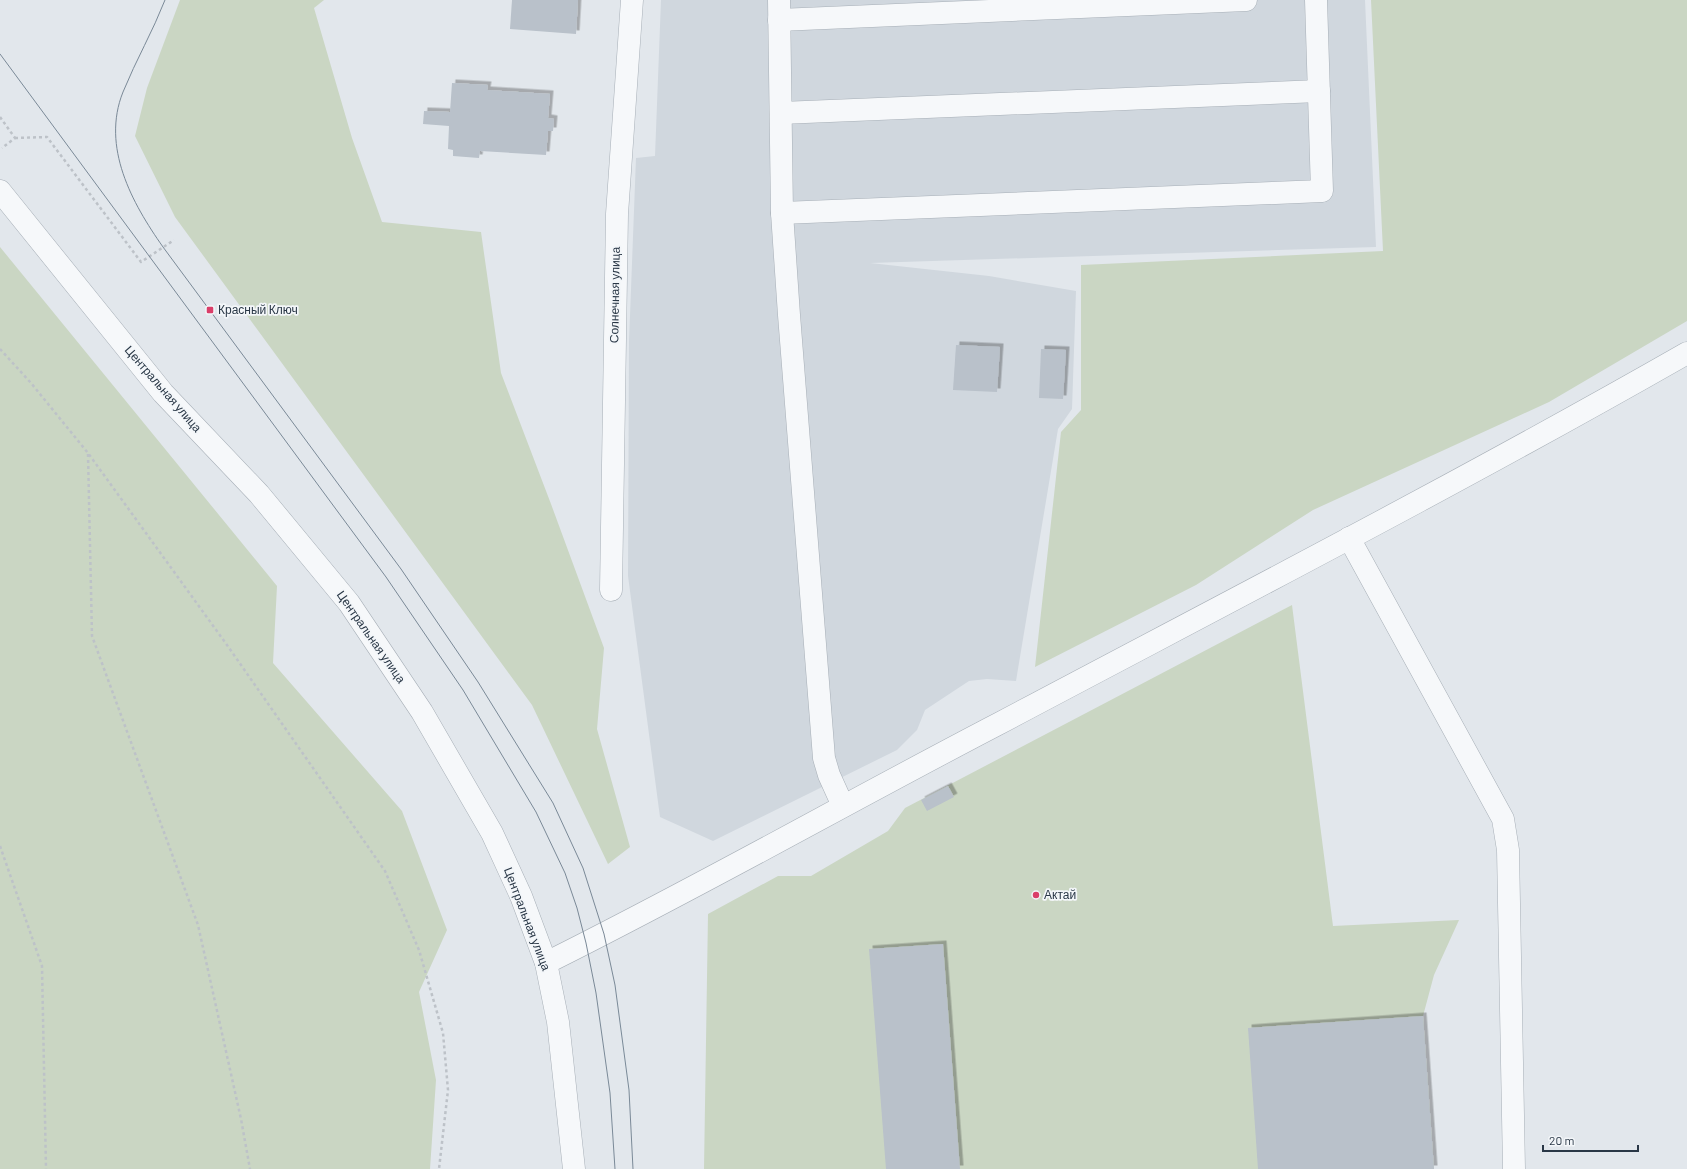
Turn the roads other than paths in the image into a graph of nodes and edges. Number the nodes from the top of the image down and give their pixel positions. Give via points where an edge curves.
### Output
1 (632, 0) edge
2 (1246, 0) edge
3 (1316, 0) edge
4 (779, 10) edge
5 (1319, 92) junction
6 (781, 113) junction
7 (0, 191) edge
8 (782, 213) junction
9 (1687, 353) edge
10 (1349, 538) junction
11 (611, 590) dead end
12 (843, 806) junction
13 (546, 963) junction
14 (574, 1169) edge
15 (1514, 1169) edge

1 - 11 street, Солнечная улица via 617,214
2 - 4 street
3 - 5 street
4 - 6 street
5 - 6 street
5 - 8 street via 1322,191
6 - 8 street
7 - 13 street, Центральная улица via 162,392 259,494 349,603 422,712 492,833 521,896
8 - 12 street via 824,758
9 - 10 street
10 - 12 street
10 - 15 street via 1502,819 1508,850
12 - 13 street via 649,911
13 - 14 street, Центральная улица via 558,1022

